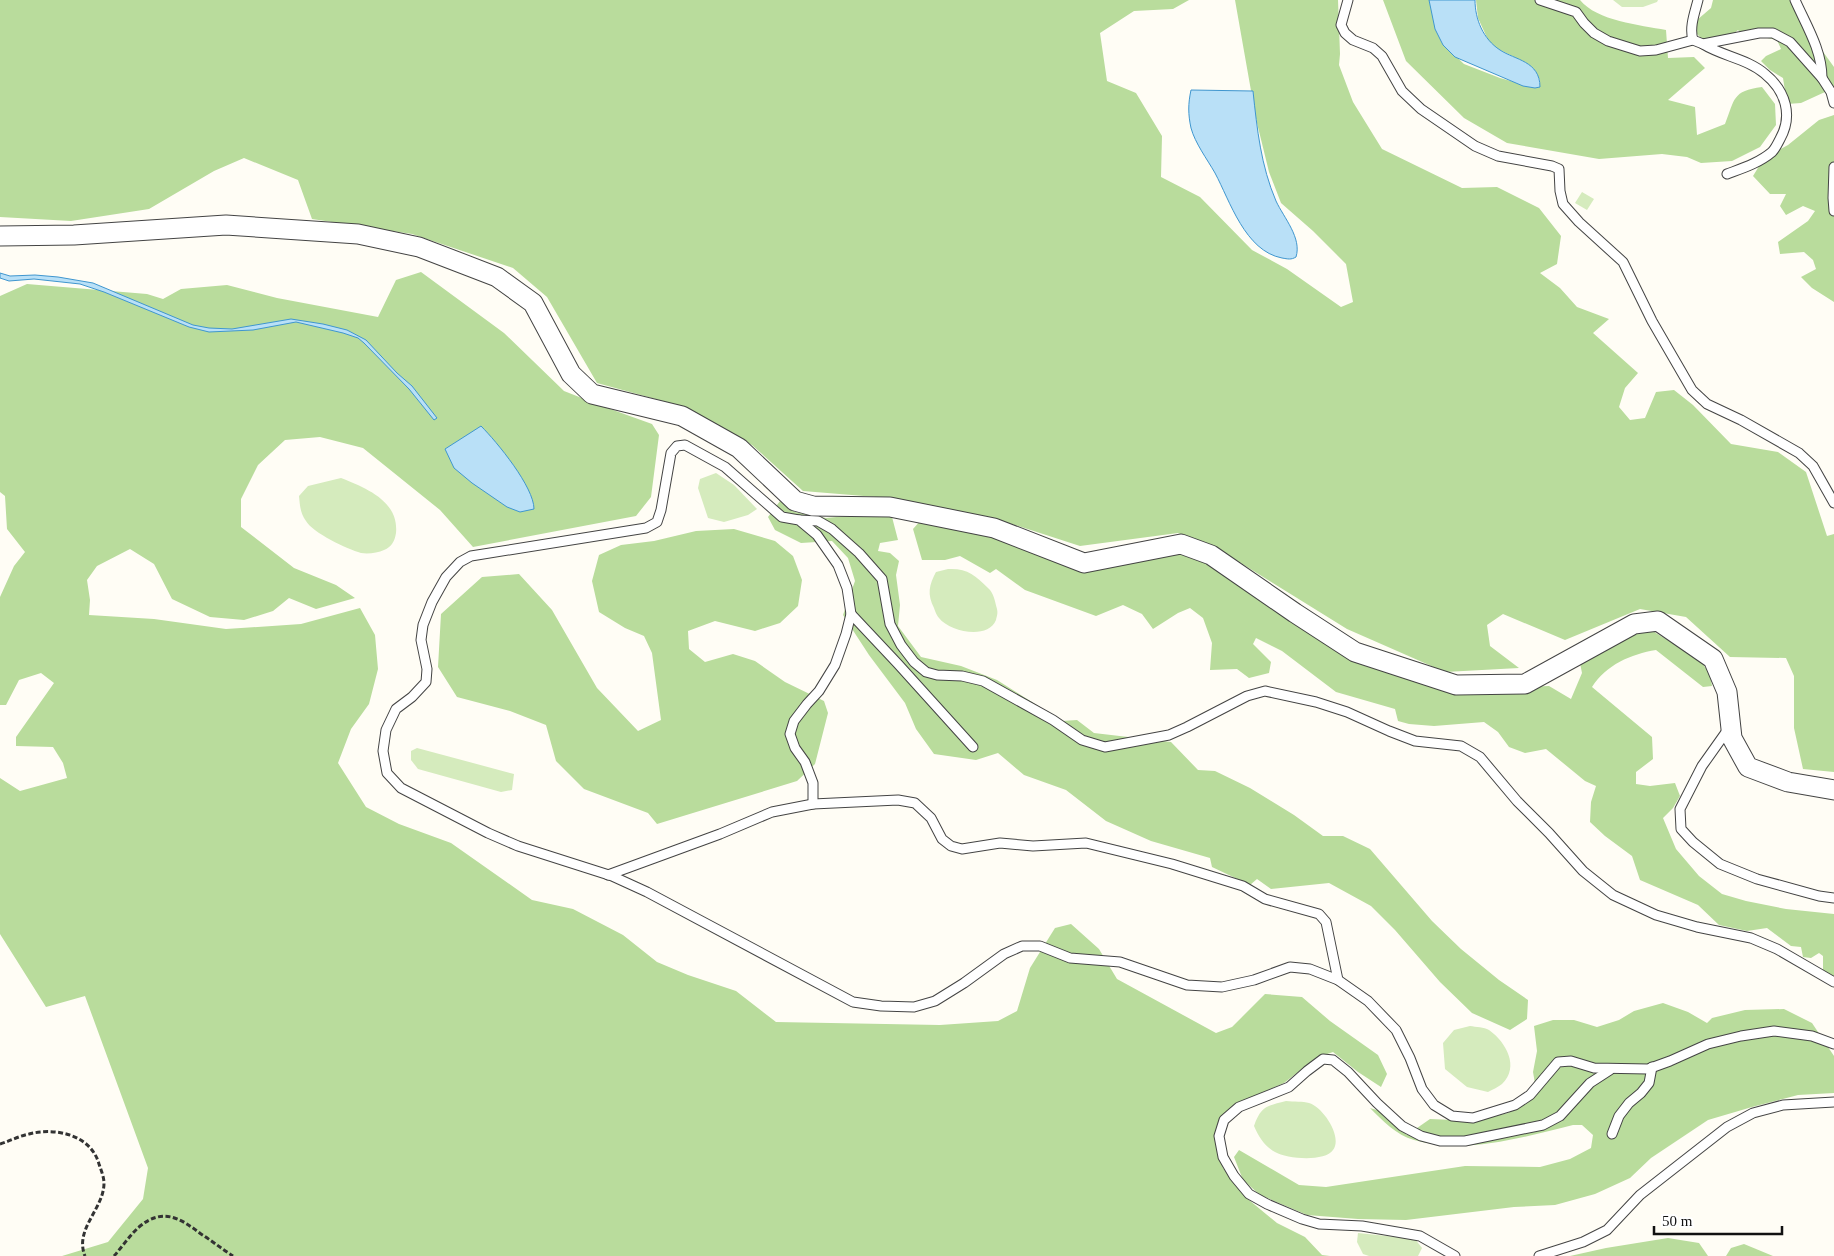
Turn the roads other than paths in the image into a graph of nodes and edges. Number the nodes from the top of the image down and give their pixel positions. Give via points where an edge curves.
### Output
1 (1348, 0) edge
2 (1540, 0) edge
3 (1698, 0) edge
4 (1795, 0) edge
5 (1693, 40) junction
6 (1703, 44) junction
7 (1822, 78) junction
8 (1834, 103) edge
9 (1834, 167) edge
10 (1727, 174) dead end
11 (1834, 211) edge
12 (0, 236) edge
13 (1834, 503) edge
14 (799, 520) junction
15 (851, 614) junction
16 (1731, 726) junction
17 (973, 747) dead end
18 (1834, 790) edge
19 (813, 804) junction
20 (608, 875) junction
21 (1834, 898) edge
22 (1338, 980) junction
23 (1834, 982) edge
24 (1834, 1044) edge
25 (1582, 1064) junction
26 (1652, 1067) junction
27 (1612, 1068) junction
28 (1590, 1083) junction
29 (1834, 1102) edge
30 (1612, 1134) dead end
31 (1455, 1256) edge
32 (1539, 1256) edge

1 - 13 lane via 1341,25 1345,33 1382,56 1402,91 1421,109 1475,146 1498,156 1559,169 1563,204 1623,262 1692,390 1707,404 1799,453 1813,466
2 - 5 lane via 1576,12 1594,33 1640,51
3 - 5 lane via 1693,17
4 - 7 lane via 1822,63
5 - 6 lane
6 - 7 lane via 1773,33 1790,42
6 - 10 lane via 1765,73 1780,89 1786,106 1787,120 1773,151 1752,165
7 - 8 lane
9 - 11 lane
12 - 16 street via 74,235 226,225 358,234 418,247 497,277 533,303 571,374 592,394 682,416 739,448 795,501 813,506 890,506 994,528 1084,563 1181,544 1211,555 1355,652 1456,686 1525,684 1634,624 1658,621 1713,659 1727,692
14 - 15 lane via 817,535 838,565 847,588
14 - 20 lane via 782,517 718,463 685,445 677,446 671,453 657,522 646,528 471,556 446,577 432,602 423,626 426,682 396,709 386,730 382,751 387,773 401,788 488,833
14 - 23 lane via 818,521 832,529 882,579 890,624 901,645 926,672 983,681 1082,740 1105,747 1169,735 1247,696 1265,691 1348,712 1415,741 1461,746 1480,757 1583,871 1613,895 1656,915 1751,938
15 - 17 lane
15 - 19 lane via 835,665 820,691 794,721 790,734 813,783
16 - 18 street via 1732,738 1748,767 1788,782
16 - 21 lane via 1702,766 1680,809 1681,829 1720,864 1757,879
19 - 20 lane via 772,812
19 - 22 lane via 898,800 916,803 931,818 942,839 962,849 1000,843 1033,846 1086,842 1243,886 1265,900 1319,914 1326,922
20 - 22 lane via 647,892 853,1002 880,1006 914,1007 935,1001 1004,954 1022,946 1040,946 1070,958 1120,962 1187,985 1222,986 1254,980 1290,967 1310,969
22 - 25 lane via 1368,1001 1396,1030 1422,1089 1434,1105 1452,1116 1473,1118 1515,1105 1530,1095 1558,1062 1571,1060
24 - 26 lane via 1812,1036 1774,1031 1708,1044
25 - 27 lane
25 - 28 lane via 1592,1075
26 - 27 lane
26 - 30 lane via 1650,1082 1628,1103
27 - 28 lane
28 - 31 lane via 1560,1116 1543,1125 1465,1141 1440,1141 1402,1126 1348,1072 1333,1060 1323,1060 1289,1087 1240,1108 1224,1120 1219,1136 1224,1157 1249,1194 1319,1224 1362,1226 1420,1236
29 - 32 lane via 1784,1106 1753,1113 1727,1127 1654,1183 1607,1230 1583,1242

